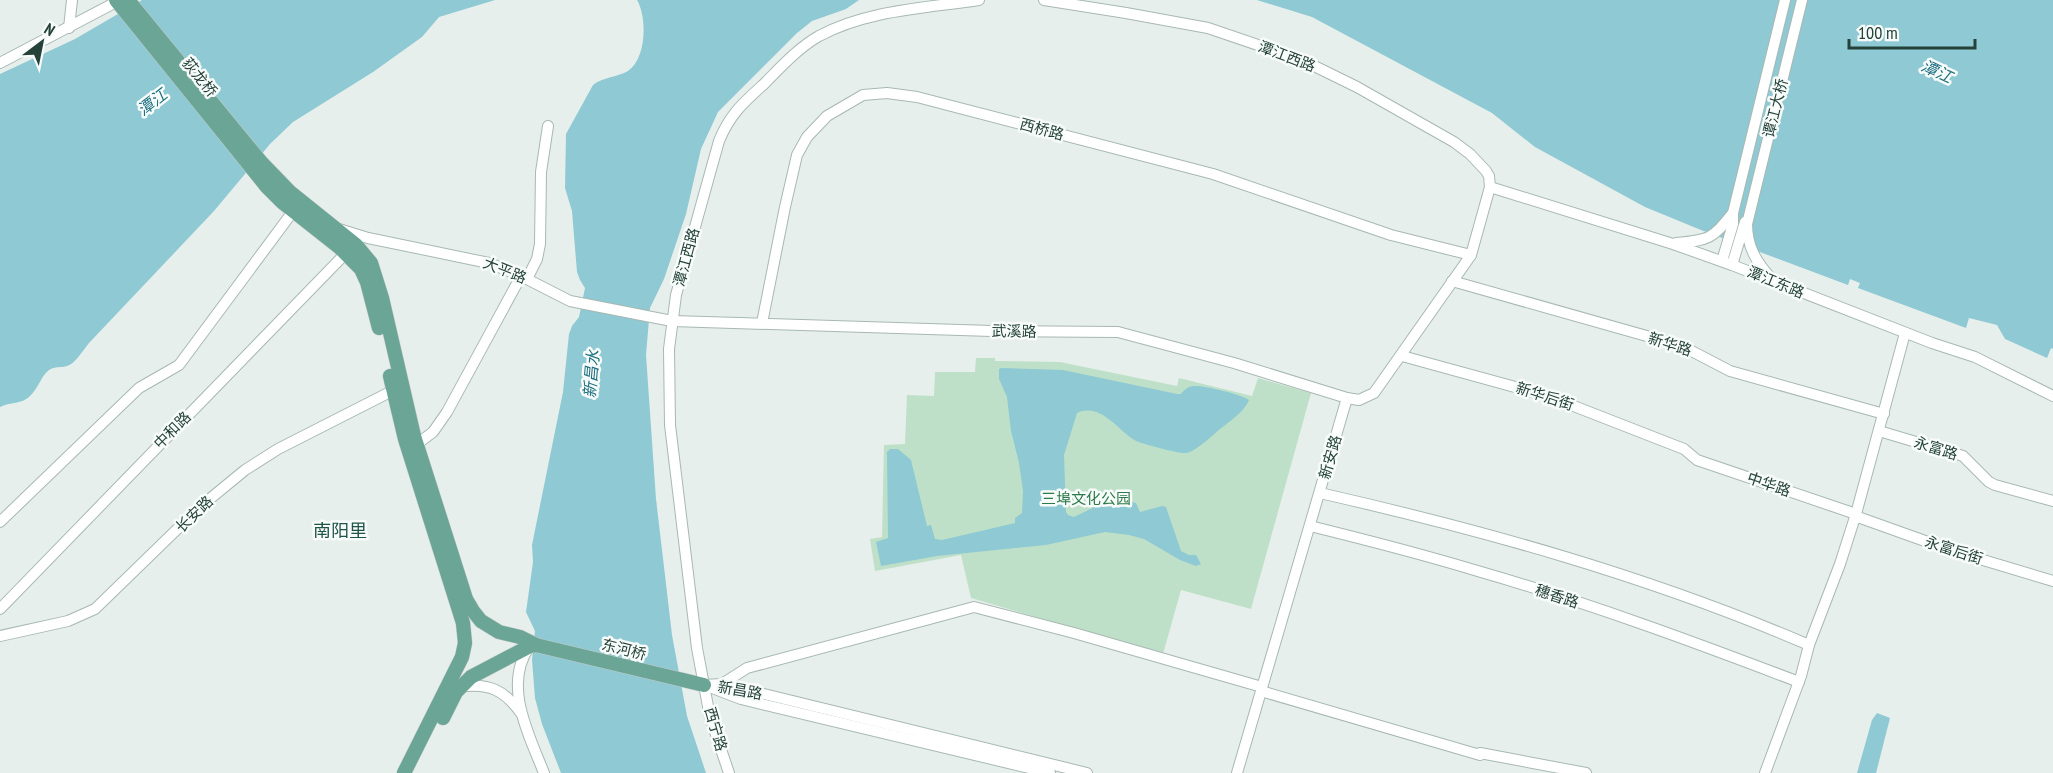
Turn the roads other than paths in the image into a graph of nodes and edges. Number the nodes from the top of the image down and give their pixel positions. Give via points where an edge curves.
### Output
1 (72, 0) edge
2 (979, 0) edge
3 (1044, 0) edge
4 (1785, 0) edge
5 (1802, 0) edge
6 (122, 2) edge
7 (69, 28) junction
8 (0, 63) edge
9 (548, 126) dead end
10 (1483, 167) junction
11 (1491, 187) junction
12 (1519, 196) junction
13 (297, 206) junction
14 (1733, 213) junction
15 (1748, 216) junction
16 (335, 227) junction
17 (1673, 243) junction
18 (346, 253) junction
19 (1471, 255) junction
20 (1727, 263) junction
21 (524, 277) junction
22 (1452, 281) junction
23 (1776, 282) junction
24 (672, 321) junction
25 (762, 323) junction
26 (1905, 333) junction
27 (1402, 357) junction
28 (394, 390) junction
29 (2053, 396) edge
30 (1347, 398) junction
31 (1884, 414) junction
32 (1879, 431) junction
33 (417, 444) junction
34 (1684, 449) joint
35 (1320, 493) junction
36 (2053, 501) edge
37 (1856, 515) junction
38 (0, 522) edge
39 (1310, 526) junction
40 (2053, 581) edge
41 (0, 609) edge
42 (0, 636) edge
43 (465, 643) junction
44 (533, 645) junction
45 (1809, 645) junction
46 (496, 663) junction
47 (1799, 682) junction
48 (722, 684) junction
49 (704, 685) junction
50 (460, 687) junction
51 (1262, 689) junction
52 (522, 715) junction
53 (404, 773) edge
54 (415, 773) edge
55 (544, 773) edge
56 (729, 773) edge
57 (1050, 773) edge
58 (1087, 773) edge
59 (1237, 773) edge
60 (1586, 773) edge
61 (1765, 773) edge

1 - 7 street
2 - 24 street, 潭江西路 via 879,15 831,31 802,47 736,111 719,141
3 - 10 street, 潭江西路 via 1212,29 1293,56 1433,129 1463,148
4 - 14 street, 谭江大桥
5 - 15 street, 谭江大桥
6 - 7 street
6 - 13 main road, 荻龙桥 via 257,165 274,194
7 - 8 street
9 - 21 street via 541,172 540,244 537,259
10 - 11 street, 潭江西路
10 - 12 street
11 - 12 street, 潭江东路
11 - 19 street
12 - 17 street, 潭江东路
13 - 16 main road, 东河桥
13 - 18 main road
13 - 38 street via 179,365 133,393
14 - 17 street via 1709,237
14 - 20 street, 谭江大桥
15 - 20 street
15 - 23 street via 1752,252
16 - 21 street, 大平路 via 368,238 475,259
16 - 33 main road, 东河桥 via 364,253 377,280
17 - 20 street, 潭江东路
18 - 28 main road via 367,282
18 - 41 street, 中和路
19 - 22 street
19 - 25 street, 西桥路 via 1391,235 1213,174 917,97 873,93 854,99 827,116 798,152
20 - 23 street, 潭江东路
21 - 24 street, 大平路 via 570,300
21 - 33 street via 447,412 433,432
22 - 27 street
22 - 31 street, 新华路 via 1682,346 1730,371
23 - 26 street, 潭江东路
24 - 25 street, 武溪路
24 - 49 street, 潭江西路 via 670,424
25 - 30 street, 武溪路 via 1118,332
26 - 29 street, 潭江东路 via 1974,357
26 - 31 street
27 - 30 street via 1374,393 1359,400
27 - 34 street, 新华后街 via 1548,396
28 - 42 street, 长安路 via 278,449 230,482 95,609 68,621
28 - 43 main road via 405,439 463,622
30 - 35 street, 新安路
31 - 32 street
32 - 36 street, 永富路 via 1963,456 1989,482
32 - 37 street
33 - 44 main road, 东河桥 via 469,605 492,628
34 - 37 street, 中华路 via 1697,460
35 - 39 street, 新安路
35 - 45 street via 1602,568
37 - 40 street, 永富后街 via 1953,551
37 - 45 street
39 - 47 street, 穗香路 via 1539,590
39 - 51 street, 新安路
43 - 46 main road via 478,663
43 - 53 main road via 462,657
44 - 46 main road
44 - 49 main road, 东河桥
44 - 52 street via 518,671
45 - 47 street
46 - 50 main road
47 - 61 street
48 - 49 street, 新昌路
48 - 51 street via 747,668 974,607
48 - 58 street, 新昌路
49 - 56 street, 西宁路
49 - 57 street, 新昌路 via 741,699
50 - 52 street via 497,690
50 - 54 main road
51 - 59 street, 新安路
51 - 60 street via 1480,754
52 - 55 street

